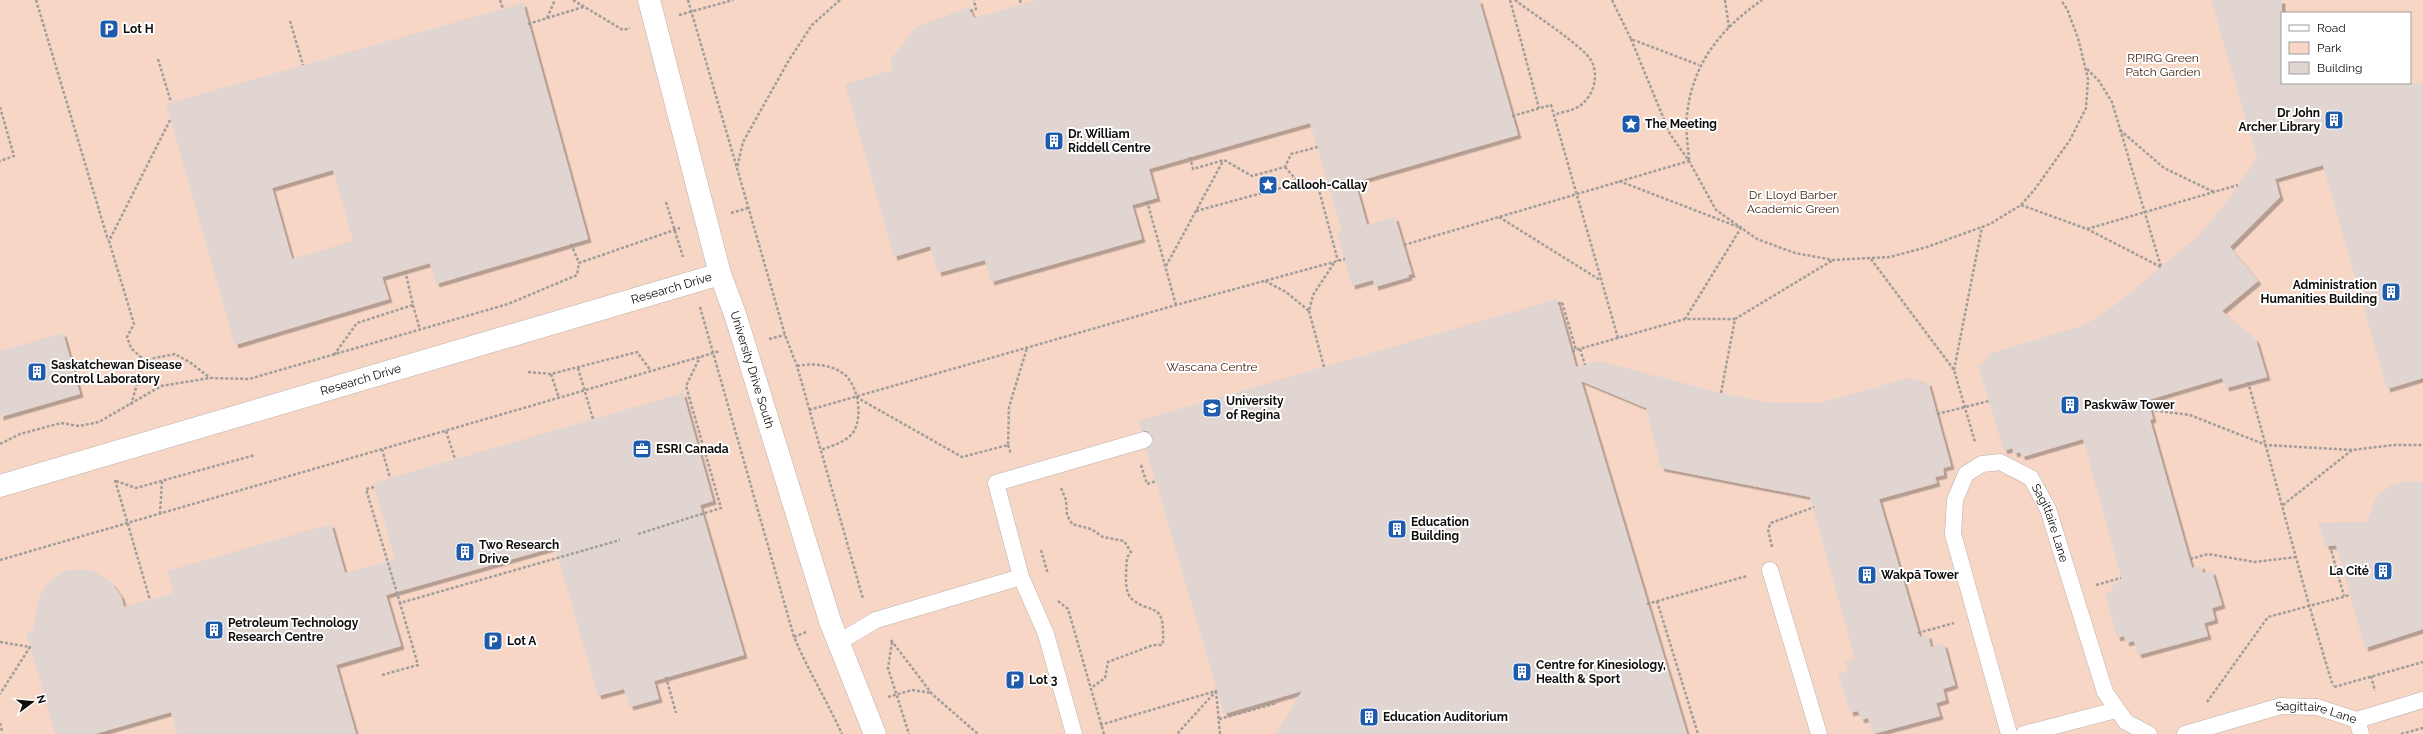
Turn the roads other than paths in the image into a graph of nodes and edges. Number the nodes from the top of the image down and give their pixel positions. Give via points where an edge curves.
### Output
1 (649, 0) edge
2 (720, 274) junction
3 (1144, 440) dead end
4 (0, 486) edge
5 (1770, 570) road end
6 (1021, 577) junction
7 (839, 642) junction
8 (2423, 700) edge
9 (2116, 710) junction
10 (2359, 727) edge
11 (1074, 733) edge
12 (875, 734) edge
13 (1819, 734) edge
14 (2009, 734) edge
15 (2024, 734) edge
16 (2149, 734) edge
17 (2185, 734) edge

1 - 2 street, University Drive South
2 - 4 street, Research Drive
2 - 7 street, University Drive South via 735,314 830,621
3 - 6 lane via 996,483
5 - 13 lane
6 - 7 lane via 876,620
6 - 11 lane via 1046,634
7 - 12 street, University Drive South
8 - 10 lane, Sagittaire Lane
9 - 14 lane, Sagittaire Lane via 2105,692 2048,509 2031,478 2000,462 1982,464 1966,474 1955,500 1953,534
9 - 15 lane
9 - 16 lane, Sagittaire Lane via 2126,722
10 - 17 lane, Sagittaire Lane via 2317,707 2281,706

